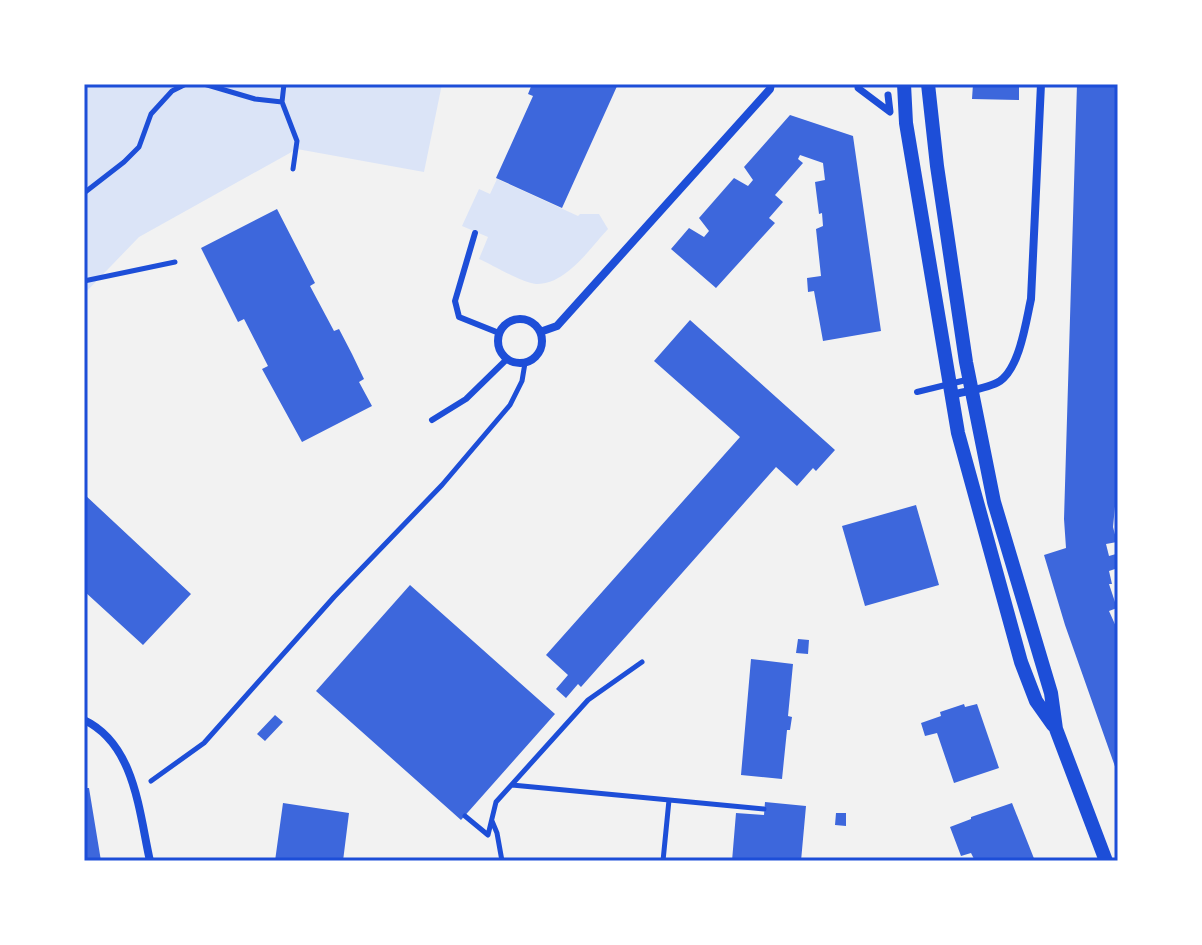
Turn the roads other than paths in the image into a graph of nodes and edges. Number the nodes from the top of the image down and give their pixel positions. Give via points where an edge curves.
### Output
1 (771, 84) edge
2 (858, 84) edge
3 (904, 84) edge
4 (928, 84) edge
5 (1041, 84) edge
6 (888, 95) dead end
7 (475, 233) dead end
8 (540, 332) junction
9 (499, 333) junction
10 (507, 359) junction
11 (971, 384) junction
12 (950, 389) junction
13 (917, 392) dead end
14 (432, 420) dead end
15 (84, 720) edge
16 (1056, 729) junction
17 (150, 861) edge
18 (1106, 861) edge

1 - 8 street via 557,326
2 - 6 street via 890,112
3 - 12 street
4 - 11 street
5 - 11 street via 1025,331 1012,366 1000,381
7 - 9 lane via 455,301 459,317
8 - 9 street via 523,319 509,322
8 - 10 street via 540,350 534,358 516,363
9 - 10 street via 499,347
10 - 14 lane via 466,399
11 - 12 street
11 - 16 street via 994,502 1051,693
12 - 13 lane
12 - 16 street via 1021,662 1036,701
15 - 17 street via 99,727 124,758
16 - 18 street

